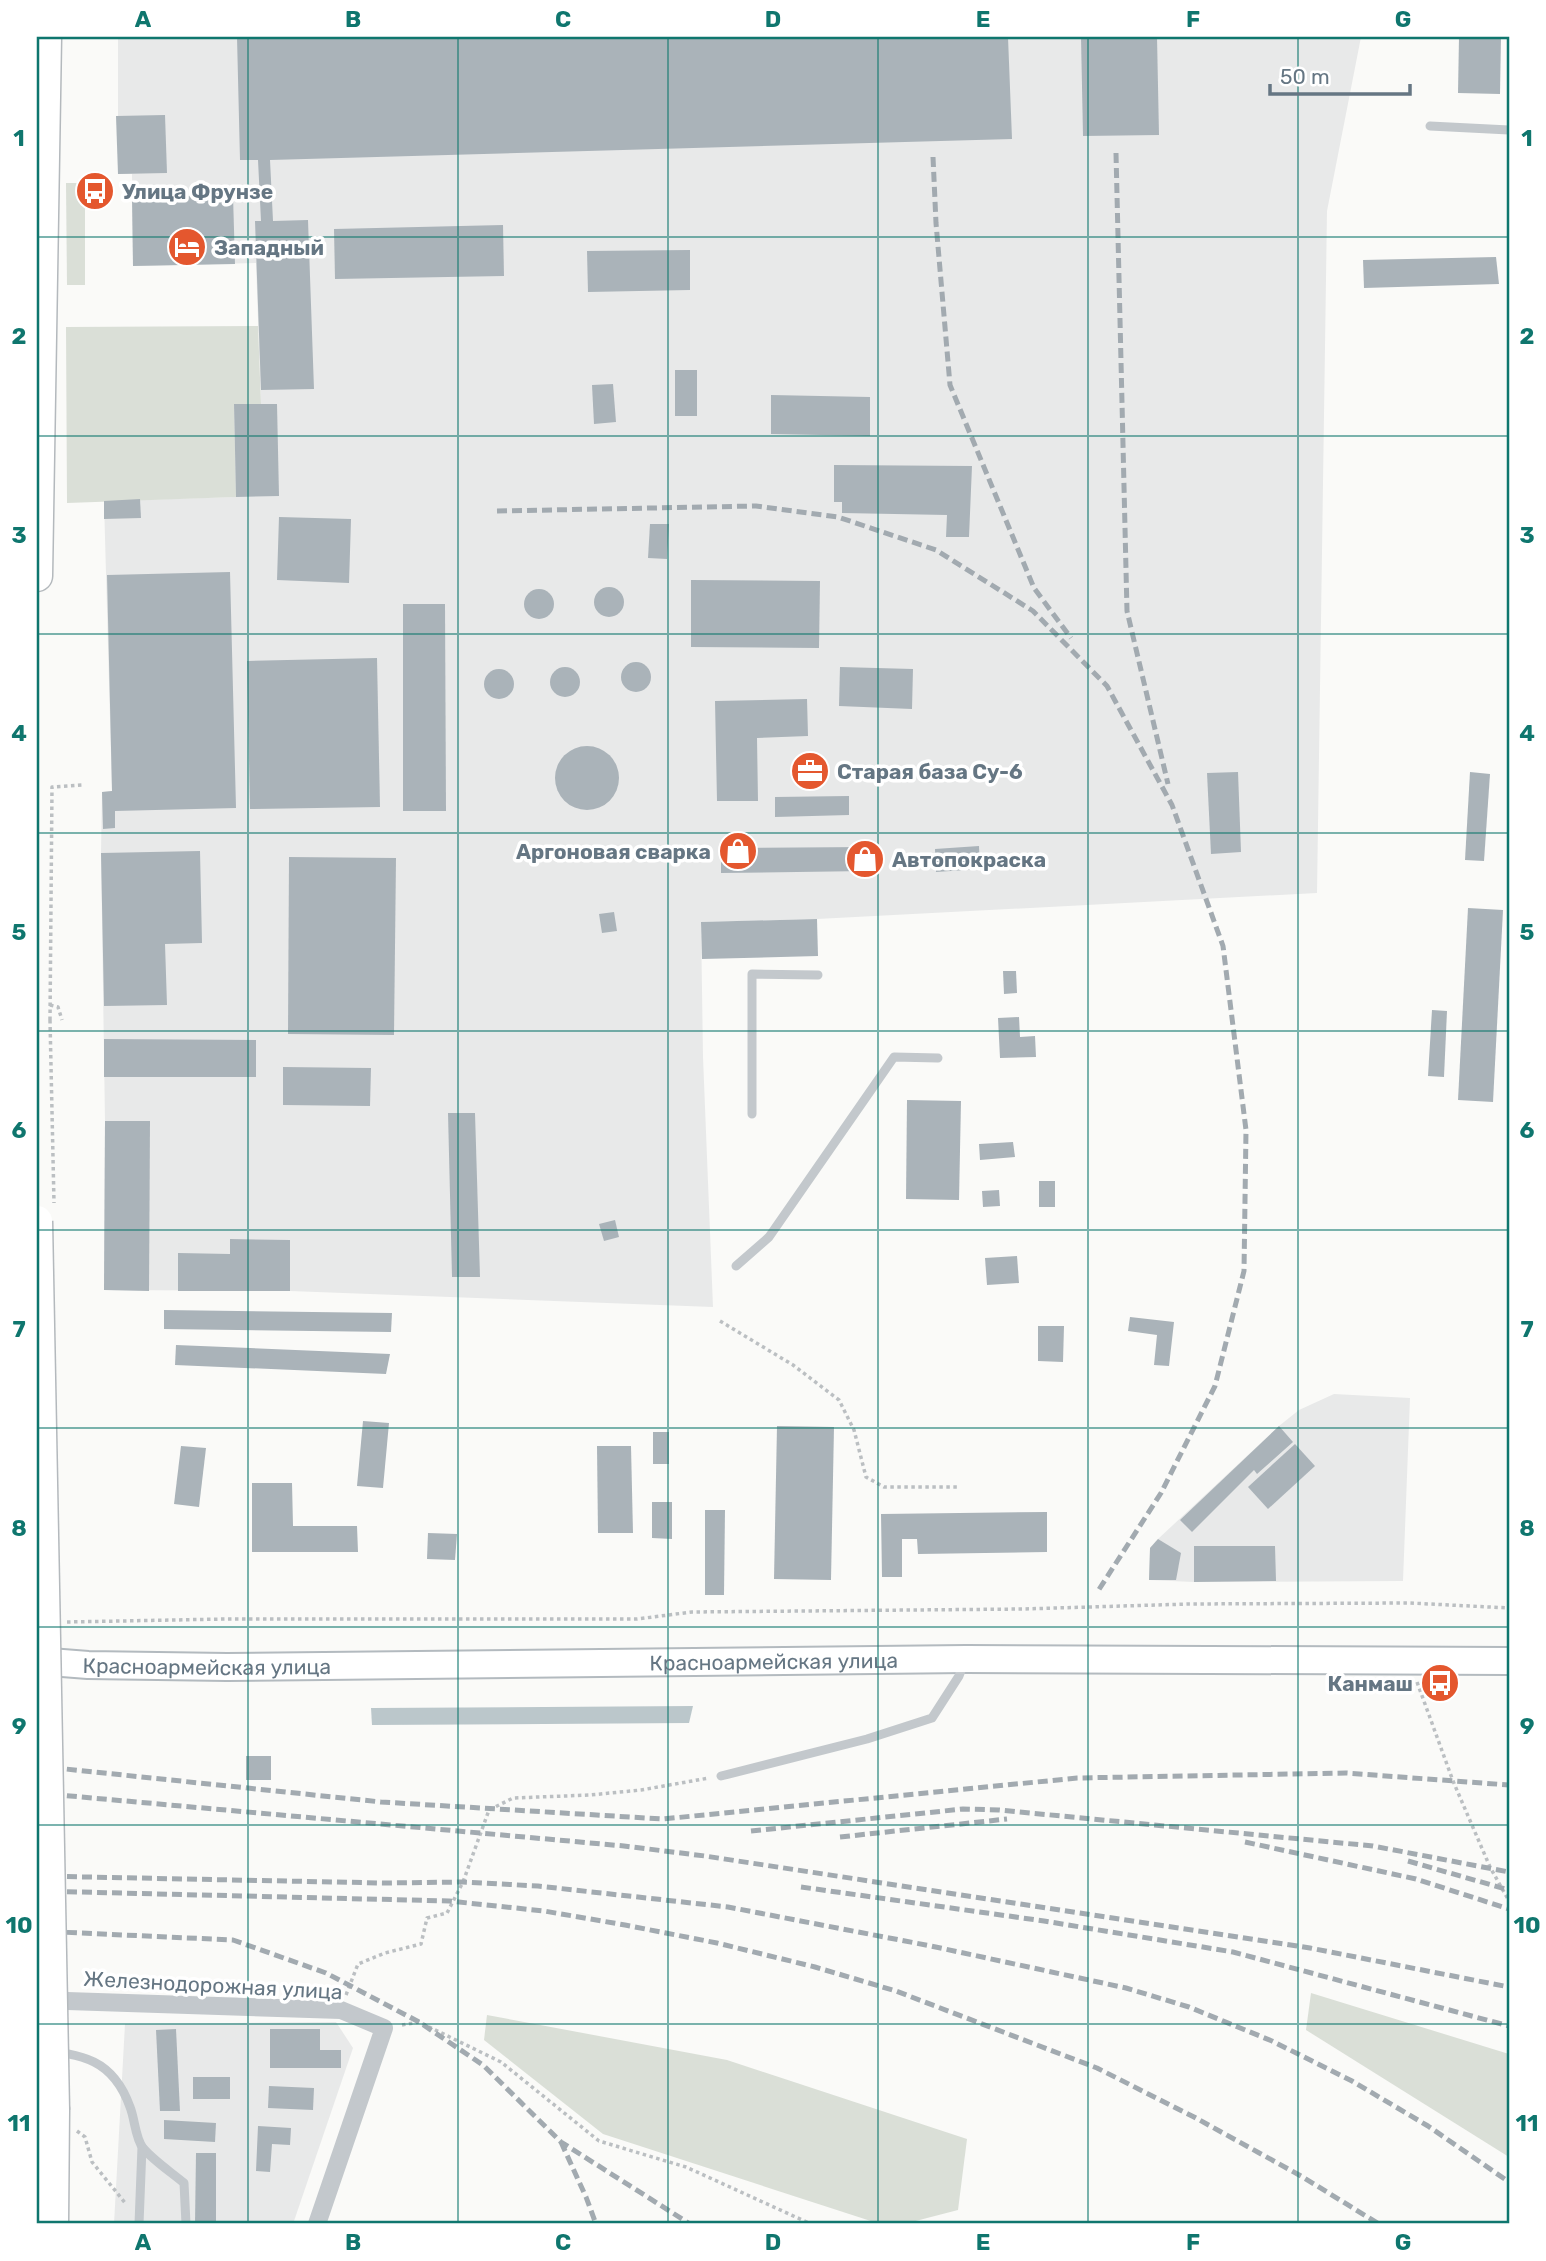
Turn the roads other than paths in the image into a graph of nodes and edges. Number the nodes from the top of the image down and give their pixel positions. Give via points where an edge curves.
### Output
1 (46, 37) edge
2 (1430, 126) dead end
3 (1509, 130) edge
4 (37, 576) edge
5 (818, 975) dead end
6 (938, 1058) dead end
7 (752, 1114) dead end
8 (37, 1221) edge
9 (736, 1266) dead end
10 (966, 1658) junction
11 (37, 1661) edge
12 (1509, 1661) edge
13 (721, 1776) road end
14 (37, 2000) edge
15 (37, 2050) edge
16 (142, 2147) junction
17 (139, 2222) edge
18 (53, 2224) edge
19 (186, 2224) edge
20 (317, 2224) edge

1 - 4 highway
2 - 3 lane
5 - 7 lane via 752,974
6 - 9 lane via 894,1057 769,1237
8 - 18 highway, bridge
10 - 11 main road, Красноармейская улица via 227,1667
10 - 12 main road, Красноармейская улица
10 - 13 lane via 932,1718
14 - 20 street, Железнодорожная улица via 341,2010 384,2028
15 - 16 lane via 94,2060 114,2077 130,2105
16 - 17 lane
16 - 19 lane via 184,2183

